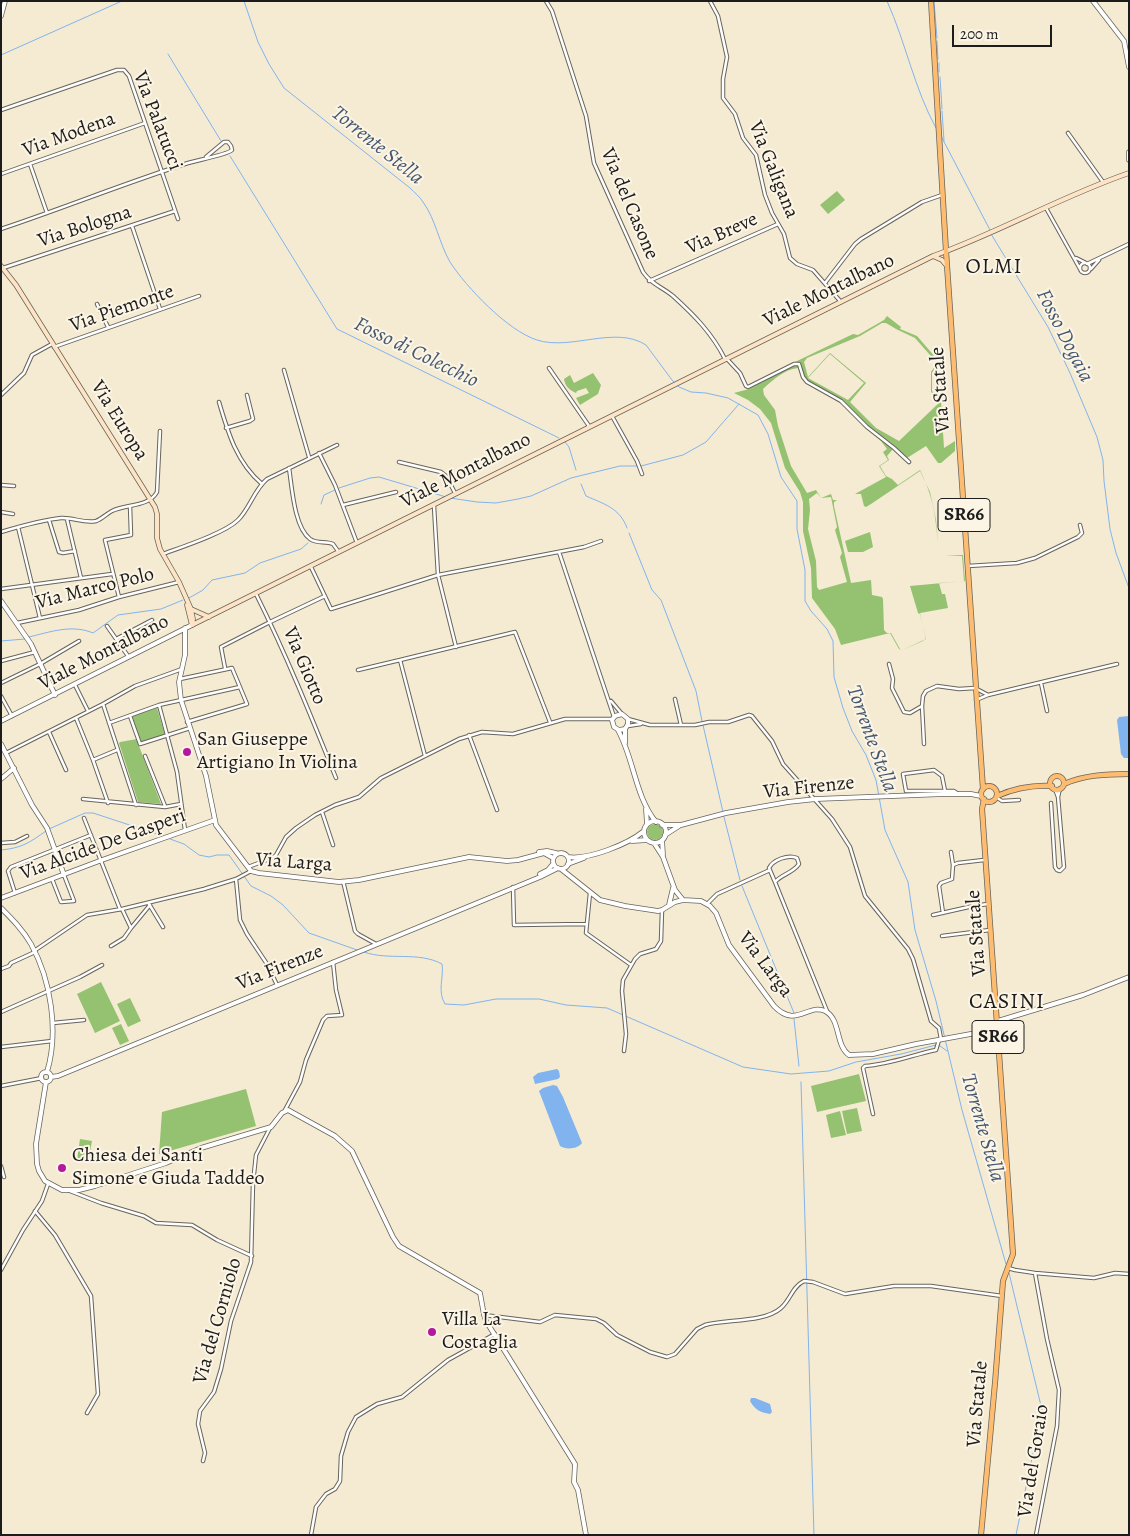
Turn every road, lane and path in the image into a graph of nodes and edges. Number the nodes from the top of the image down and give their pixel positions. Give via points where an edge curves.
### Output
1 (4, 1) edge
2 (546, 1) edge
3 (710, 1) edge
4 (931, 1) edge
5 (1093, 1) edge
6 (1, 16) edge
7 (1129, 67) edge
8 (1, 110) edge
9 (145, 123) junction
10 (1068, 132) dead end
11 (1129, 152) edge
12 (206, 157) junction
13 (1129, 160) edge
14 (30, 164) junction
15 (161, 172) junction
16 (1129, 173) edge
17 (1, 174) edge
18 (1103, 182) junction
19 (943, 195) junction
20 (1046, 206) junction
21 (175, 211) junction
22 (47, 213) junction
23 (178, 219) dead end
24 (778, 224) junction
25 (132, 226) junction
26 (1, 228) edge
27 (1129, 244) edge
28 (946, 251) junction
29 (933, 256) junction
30 (1074, 257) junction
31 (1100, 259) junction
32 (1086, 264) junction
33 (2, 267) edge
34 (948, 268) junction
35 (1080, 269) junction
36 (1090, 270) junction
37 (649, 281) junction
38 (825, 282) junction
39 (199, 296) dead end
40 (841, 302) junction
41 (97, 304) dead end
42 (160, 309) junction
43 (108, 328) junction
44 (53, 346) junction
45 (726, 359) junction
46 (549, 368) dead end
47 (284, 370) dead end
48 (1, 395) edge
49 (247, 396) dead end
50 (219, 402) dead end
51 (612, 416) junction
52 (590, 426) junction
53 (226, 428) junction
54 (160, 431) dead end
55 (337, 446) dead end
56 (320, 453) junction
57 (309, 458) junction
58 (399, 462) dead end
59 (909, 462) dead end
60 (289, 468) junction
61 (642, 474) dead end
62 (262, 484) junction
63 (1, 485) edge
64 (14, 486) dead end
65 (396, 492) dead end
66 (454, 494) junction
67 (150, 498) junction
68 (434, 504) junction
69 (343, 505) junction
70 (130, 506) junction
71 (1, 512) edge
72 (12, 514) dead end
73 (68, 519) junction
74 (49, 520) junction
75 (1080, 525) dead end
76 (18, 527) junction
77 (1, 532) edge
78 (601, 541) dead end
79 (357, 543) junction
80 (75, 551) junction
81 (339, 552) junction
82 (559, 552) junction
83 (162, 555) junction
84 (967, 566) junction
85 (311, 567) junction
86 (112, 574) junction
87 (438, 575) junction
88 (81, 578) junction
89 (179, 582) junction
90 (32, 585) junction
91 (1, 589) edge
92 (255, 593) junction
93 (325, 596) junction
94 (119, 597) junction
95 (1, 601) edge
96 (186, 601) junction
97 (191, 609) junction
98 (210, 617) junction
99 (40, 618) junction
100 (152, 620) dead end
101 (270, 622) junction
102 (17, 623) junction
103 (192, 625) junction
104 (107, 626) dead end
105 (185, 628) junction
106 (116, 639) junction
107 (79, 641) dead end
108 (456, 647) junction
109 (35, 652) junction
110 (129, 658) junction
111 (400, 660) junction
112 (1, 661) edge
113 (40, 664) junction
114 (889, 664) dead end
115 (1117, 664) dead end
116 (225, 668) junction
117 (182, 669) junction
118 (358, 670) dead end
119 (180, 679) junction
120 (1, 683) edge
121 (1040, 683) junction
122 (75, 684) junction
123 (241, 687) junction
124 (975, 688) junction
125 (984, 693) junction
126 (55, 694) junction
127 (988, 695) junction
128 (1, 696) edge
129 (609, 698) junction
130 (675, 698) dead end
131 (976, 698) junction
132 (181, 700) junction
133 (103, 704) junction
134 (159, 705) junction
135 (922, 706) junction
136 (88, 711) junction
137 (1047, 711) dead end
138 (622, 714) junction
139 (12, 716) junction
140 (130, 716) junction
141 (76, 718) junction
142 (628, 719) junction
143 (613, 720) junction
144 (1, 721) edge
145 (188, 722) junction
146 (550, 722) junction
147 (109, 723) junction
148 (643, 724) junction
149 (681, 725) junction
150 (626, 727) junction
151 (190, 728) junction
152 (618, 730) junction
153 (49, 732) junction
154 (469, 735) junction
155 (168, 736) junction
156 (1, 744) edge
157 (924, 744) dead end
158 (625, 746) junction
159 (118, 750) junction
160 (6, 753) junction
161 (145, 756) dead end
162 (425, 756) junction
163 (93, 760) junction
164 (14, 768) junction
165 (66, 770) dead end
166 (1129, 774) edge
167 (336, 778) dead end
168 (981, 778) junction
169 (1062, 778) junction
170 (1, 779) edge
171 (1051, 780) junction
172 (1074, 780) junction
173 (989, 786) junction
174 (1041, 786) junction
175 (1058, 787) junction
176 (944, 791) junction
177 (960, 794) junction
178 (996, 794) junction
179 (983, 795) junction
180 (84, 799) dead end
181 (816, 800) junction
182 (1019, 800) dead end
183 (108, 802) junction
184 (1051, 802) dead end
185 (181, 804) junction
186 (136, 805) junction
187 (165, 807) junction
188 (646, 807) junction
189 (497, 810) dead end
190 (322, 812) junction
191 (84, 818) dead end
192 (214, 820) junction
193 (656, 822) junction
194 (647, 825) junction
195 (662, 825) junction
196 (681, 825) junction
197 (1060, 828) junction
198 (1052, 829) junction
199 (185, 830) junction
200 (644, 831) junction
201 (91, 835) junction
202 (665, 835) junction
203 (28, 836) dead end
204 (647, 840) junction
205 (662, 840) junction
206 (630, 841) junction
207 (1, 843) edge
208 (654, 843) junction
209 (333, 845) dead end
210 (55, 850) junction
211 (951, 852) dead end
212 (557, 853) junction
213 (595, 853) junction
214 (535, 855) junction
215 (568, 857) junction
216 (663, 857) junction
217 (553, 858) junction
218 (102, 860) junction
219 (986, 860) junction
220 (257, 863) junction
221 (553, 864) junction
222 (953, 866) junction
223 (248, 867) junction
224 (563, 867) junction
225 (770, 870) junction
226 (251, 871) junction
227 (259, 873) junction
228 (64, 875) junction
229 (52, 879) junction
230 (236, 879) junction
231 (343, 881) junction
232 (775, 882) junction
233 (520, 884) junction
234 (673, 886) junction
235 (513, 887) junction
236 (15, 893) junction
237 (590, 893) junction
238 (1, 898) edge
239 (684, 900) junction
240 (149, 904) junction
241 (706, 904) junction
242 (990, 904) junction
243 (668, 907) junction
244 (1, 908) edge
245 (122, 909) junction
246 (662, 910) junction
247 (943, 913) junction
248 (933, 915) dead end
249 (586, 924) junction
250 (162, 927) dead end
251 (131, 928) junction
252 (992, 930) junction
253 (942, 936) dead end
254 (376, 944) junction
255 (111, 946) dead end
256 (34, 951) junction
257 (333, 962) junction
258 (102, 965) dead end
259 (631, 965) junction
260 (1, 970) edge
261 (1129, 977) edge
262 (277, 985) junction
263 (48, 992) junction
264 (1, 1012) edge
265 (828, 1012) junction
266 (84, 1020) dead end
267 (998, 1021) junction
268 (52, 1023) junction
269 (998, 1029) junction
270 (52, 1041) junction
271 (940, 1041) junction
272 (1, 1047) edge
273 (624, 1052) dead end
274 (47, 1072) junction
275 (51, 1077) junction
276 (42, 1078) junction
277 (46, 1082) junction
278 (1, 1086) edge
279 (285, 1110) junction
280 (872, 1114) dead end
281 (271, 1127) junction
282 (1, 1166) edge
283 (4, 1176) dead end
284 (48, 1184) junction
285 (70, 1191) junction
286 (35, 1211) junction
287 (252, 1256) junction
288 (1008, 1268) junction
289 (1, 1270) edge
290 (1035, 1273) junction
291 (1129, 1274) edge
292 (1002, 1296) junction
293 (484, 1315) junction
294 (495, 1334) junction
295 (87, 1413) dead end
296 (203, 1461) dead end
297 (311, 1535) edge
298 (586, 1535) edge
299 (980, 1535) edge
300 (1036, 1535) edge

1 - 6 street
2 - 37 street, Via del Casone via 586,116 594,163
3 - 24 street, Via Galigana via 718,16 727,57 723,98 736,116 743,138 756,155 765,195
4 - 19 main road, Via Statale / SR66
5 - 7 street via 1124,41
8 - 9 street, Via Palatucci via 123,69 128,74
9 - 14 street, Via Modena
9 - 15 street, Via Palatucci
10 - 18 street
11 - 13 street
12 - 12 street via 229,153 231,146 224,142
12 - 15 street
14 - 17 street, Via Modena
14 - 22 street
15 - 21 street, Via Palatucci
15 - 22 street
16 - 18 main road, Viale Montalbano
18 - 20 main road, Viale Montalbano
19 - 28 main road, Via Statale / SR66
19 - 38 street via 922,202 858,242
20 - 28 main road, Viale Montalbano
20 - 30 street
21 - 23 street, Via Palatucci
21 - 25 street, Via Bologna
22 - 26 street
24 - 37 street, Via Breve
24 - 38 street, Via Galigana via 792,260 810,268
25 - 33 street, Via Bologna
25 - 42 street
27 - 31 street
28 - 29 main road, Viale Montalbano
28 - 34 main road, Via Statale / SR66
29 - 34 main road
29 - 40 main road, Viale Montalbano
30 - 32 street
30 - 35 street
31 - 32 street
31 - 36 street
32 - 35 street via 1082,264
32 - 36 street
33 - 44 main road, Via Europa
34 - 84 main road, Via Statale / SR66
35 - 36 street via 1084,273
37 - 45 street, Via del Casone via 671,295 707,330
38 - 40 street, Via Galigana
39 - 42 street, Via Piemonte
40 - 45 main road, Viale Montalbano
41 - 43 street
42 - 43 street, Via Piemonte
43 - 44 street, Via Piemonte
44 - 48 street, Via Piemonte via 32,355 24,373
44 - 67 main road, Via Europa
45 - 51 main road, Viale Montalbano
45 - 59 street, Via del Casone via 748,387 799,364 807,382 841,401
46 - 52 street
47 - 57 street
49 - 53 street via 253,419
50 - 53 street
51 - 52 main road, Viale Montalbano
51 - 61 street
52 - 66 main road, Viale Montalbano
53 - 62 street via 244,467
54 - 67 street via 157,492
55 - 56 street
56 - 57 street
56 - 69 street
57 - 60 street
58 - 66 street via 439,471 446,476
60 - 62 street
60 - 81 street via 296,513 305,534 313,541 331,543
62 - 83 street via 245,512 231,526
63 - 64 street
65 - 69 street
66 - 68 main road, Viale Montalbano
67 - 70 street
67 - 83 main road, Via Europa via 157,514 157,538
68 - 79 main road, Viale Montalbano
68 - 87 street
69 - 79 street
70 - 73 street via 110,512 98,520
70 - 86 street via 131,535 104,540
71 - 72 street
73 - 74 street
73 - 80 street
74 - 76 street
74 - 80 street via 59,552
75 - 84 street via 1082,533 1078,537 1035,558 1016,563
76 - 77 street
76 - 90 street
78 - 82 street
79 - 81 main road, Viale Montalbano
80 - 88 street
81 - 85 main road, Viale Montalbano
82 - 87 street
82 - 129 street
83 - 89 main road, Via Europa
84 - 124 main road, Via Statale / SR66
85 - 92 main road, Viale Montalbano
85 - 93 street
86 - 88 street
86 - 94 street
87 - 93 street via 331,609
87 - 108 street
88 - 90 street
89 - 94 street, Via Marco Polo
89 - 96 main road, Via Europa
90 - 91 street
90 - 99 street
92 - 98 main road, Viale Montalbano
92 - 101 street, Via Giotto
93 - 101 street
94 - 99 street, Via Marco Polo
95 - 102 street
96 - 97 main road
96 - 103 main road
97 - 98 main road
97 - 103 main road
98 - 103 main road, Viale Montalbano
99 - 102 street, Via Marco Polo
100 - 106 street
101 - 116 street via 221,647
101 - 167 street, Via Giotto
102 - 109 street
103 - 105 street, Viale Montalbano
104 - 106 street
105 - 110 street, Viale Montalbano
105 - 117 street
106 - 110 street
107 - 113 street
108 - 111 street
108 - 146 street via 514,632
109 - 112 street
109 - 113 street
110 - 122 street, Viale Montalbano
111 - 118 street
111 - 162 street
113 - 120 street
113 - 126 street
114 - 135 street via 892,688 904,712 910,713
115 - 121 street
116 - 119 street
116 - 123 street via 232,668
117 - 119 street
117 - 133 street via 140,683
119 - 132 street
121 - 127 street
121 - 137 street
122 - 126 street, Viale Montalbano
122 - 136 street
123 - 132 street
123 - 145 street via 247,704
124 - 125 street
124 - 131 main road, Via Statale / SR66
124 - 135 street via 932,687 924,693
125 - 127 street
125 - 131 street
126 - 139 street, Viale Montalbano
127 - 131 street
128 - 139 street
129 - 138 street
129 - 143 street
130 - 149 street
131 - 168 main road, Via Statale / SR66
132 - 134 street
132 - 145 street
133 - 136 street
133 - 147 street
134 - 140 street
134 - 155 street
135 - 157 street
136 - 141 street
138 - 142 street
138 - 143 street
139 - 144 street, Viale Montalbano
140 - 147 street
140 - 155 street via 140,744
141 - 153 street
141 - 163 street
142 - 148 street
142 - 150 street
143 - 146 street via 565,719
143 - 152 street
145 - 151 street
146 - 154 street via 513,734 482,732
147 - 159 street
148 - 149 street
148 - 150 street
149 - 181 street via 728,722 751,715 770,738 783,764
150 - 152 street
150 - 158 street
151 - 155 street
151 - 192 street via 212,799
152 - 158 street
153 - 160 street
153 - 165 street
154 - 162 street
154 - 189 street
155 - 185 street
156 - 160 street
158 - 188 street
159 - 163 street
159 - 186 street
160 - 164 street
161 - 187 street
162 - 190 street via 381,778 359,797
163 - 183 street
164 - 170 street
164 - 210 street
166 - 172 main road
168 - 173 main road
168 - 179 main road, Via Statale / SR66
169 - 171 main road via 1056,776
169 - 172 main road
169 - 175 main road
171 - 174 main road
171 - 175 main road
172 - 175 main road
173 - 178 main road
173 - 179 main road
174 - 175 main road
174 - 178 main road
175 - 197 street
176 - 176 street via 906,791 904,774 934,770 942,776
176 - 177 street
177 - 179 street, Via Firenze
177 - 181 street, Via Firenze
178 - 179 main road via 993,800
178 - 182 street via 1002,801
179 - 219 main road, Via Statale / SR66
180 - 183 street
181 - 196 street, Via Firenze via 726,813
181 - 271 street via 850,847 864,896 908,949 931,1021 939,1028
183 - 186 street
184 - 198 street
185 - 187 street
185 - 199 street
186 - 187 street
188 - 193 street
188 - 194 street
190 - 209 street
190 - 220 street via 286,837 276,855
191 - 201 street
192 - 199 street, Via Alcide De Gasperi
192 - 223 street
193 - 194 street
193 - 195 street, Via Firenze
194 - 200 street, Via Firenze
195 - 196 street, Via Firenze
195 - 202 street
196 - 202 street, Via Firenze
197 - 198 street
197 - 198 street via 1064,867 1060,871 1055,867
199 - 218 street, Via Alcide De Gasperi
200 - 204 street
200 - 206 street, Via Firenze
201 - 210 street
201 - 218 street
202 - 205 street, Via Firenze
203 - 207 street via 15,842
204 - 206 street, Via Firenze
204 - 208 street, Via Firenze
205 - 208 street
205 - 216 street
206 - 213 street, Via Firenze
208 - 216 street
210 - 228 street
210 - 236 street via 9,868
211 - 222 street
212 - 214 street, Via Larga via 543,851
212 - 215 street, Via Firenze
212 - 217 street
213 - 215 street, Via Firenze
213 - 224 street, Via Firenze
214 - 217 street, Via Larga via 546,854
214 - 231 street, Via Larga via 507,862 468,857
215 - 224 street
216 - 234 street
217 - 221 street
218 - 228 street, Via Alcide De Gasperi
218 - 245 street
219 - 222 street
219 - 242 main road, Via Statale / SR66
220 - 223 street
220 - 227 street
221 - 224 street
221 - 233 street, Via Firenze via 546,872
222 - 247 street via 952,879 939,886
223 - 226 street
224 - 233 street, Via Firenze
224 - 237 street
225 - 232 street
225 - 232 street via 773,863 792,856 797,858 799,864 796,869
225 - 241 street via 717,894
226 - 227 street, Via Larga
226 - 230 street, Via Larga
227 - 231 street, Via Larga
228 - 229 street, Via Alcide De Gasperi
228 - 229 street via 74,901 61,902
229 - 236 street, Via Alcide De Gasperi
230 - 240 street, Via Larga
230 - 262 street via 240,920
231 - 254 street via 355,930
232 - 265 street
233 - 235 street, Via Firenze
234 - 239 street
234 - 243 street
235 - 249 street via 514,925
235 - 254 street, Via Firenze
236 - 238 street, Via Alcide De Gasperi
237 - 246 street via 610,903
237 - 249 street
239 - 241 street
239 - 243 street
240 - 245 street, Via Larga
240 - 250 street
240 - 251 street
241 - 265 street, Via Larga via 716,913 729,945 778,1010 791,1016 815,1010
242 - 247 street
242 - 252 main road, Via Statale / SR66
243 - 246 street
244 - 256 street via 22,931
245 - 251 street
245 - 256 street, Via Larga via 87,915
246 - 259 street via 662,935 658,946 640,954
247 - 248 street
249 - 259 street via 586,933
251 - 255 street via 124,938
252 - 253 street
252 - 267 main road, Via Statale / SR66
254 - 257 street, Via Firenze
256 - 260 street, Via Larga
256 - 263 street
257 - 262 street, Via Firenze
257 - 279 street via 342,1014 323,1020 300,1082
258 - 263 street
259 - 273 street via 622,985 626,1034
261 - 267 street
262 - 275 street, Via Firenze
263 - 264 street
263 - 268 street
265 - 271 street via 844,1051 851,1055
266 - 268 street
267 - 269 main road, Via Statale / SR66
268 - 270 street
269 - 271 street
269 - 288 main road, Via Statale / SR66 via 1012,1242
270 - 272 street
270 - 274 street
271 - 280 street via 935,1051 863,1068
274 - 275 street
274 - 276 street
275 - 277 street
276 - 277 street
276 - 278 street
277 - 284 street via 36,1155 38,1171
279 - 281 street
279 - 293 street via 292,1110 318,1125 349,1148 396,1242 480,1293
281 - 285 street via 201,1148 104,1184
281 - 287 street, Via del Corniolo via 256,1155
282 - 283 street
284 - 285 street
284 - 286 street
285 - 287 street via 156,1223 192,1225
286 - 289 street
286 - 295 street via 55,1235 91,1296 98,1394
287 - 296 street, Via del Corniolo via 231,1321 214,1392 200,1411 198,1424 205,1453
288 - 290 street
288 - 292 main road, Via Statale / SR66
290 - 291 street via 1094,1278 1115,1273
290 - 300 street, Via del Goraio via 1059,1390 1057,1426
292 - 293 street via 931,1286 894,1286 845,1294 804,1281 793,1289 781,1308 764,1316 697,1329 675,1354 667,1358 617,1335 596,1319 554,1316 540,1322
292 - 299 main road, Via Statale / SR66
293 - 294 street
294 - 297 street via 448,1360 402,1397 377,1404 356,1417 341,1456 340,1482 316,1507
294 - 298 street via 575,1464 574,1482

